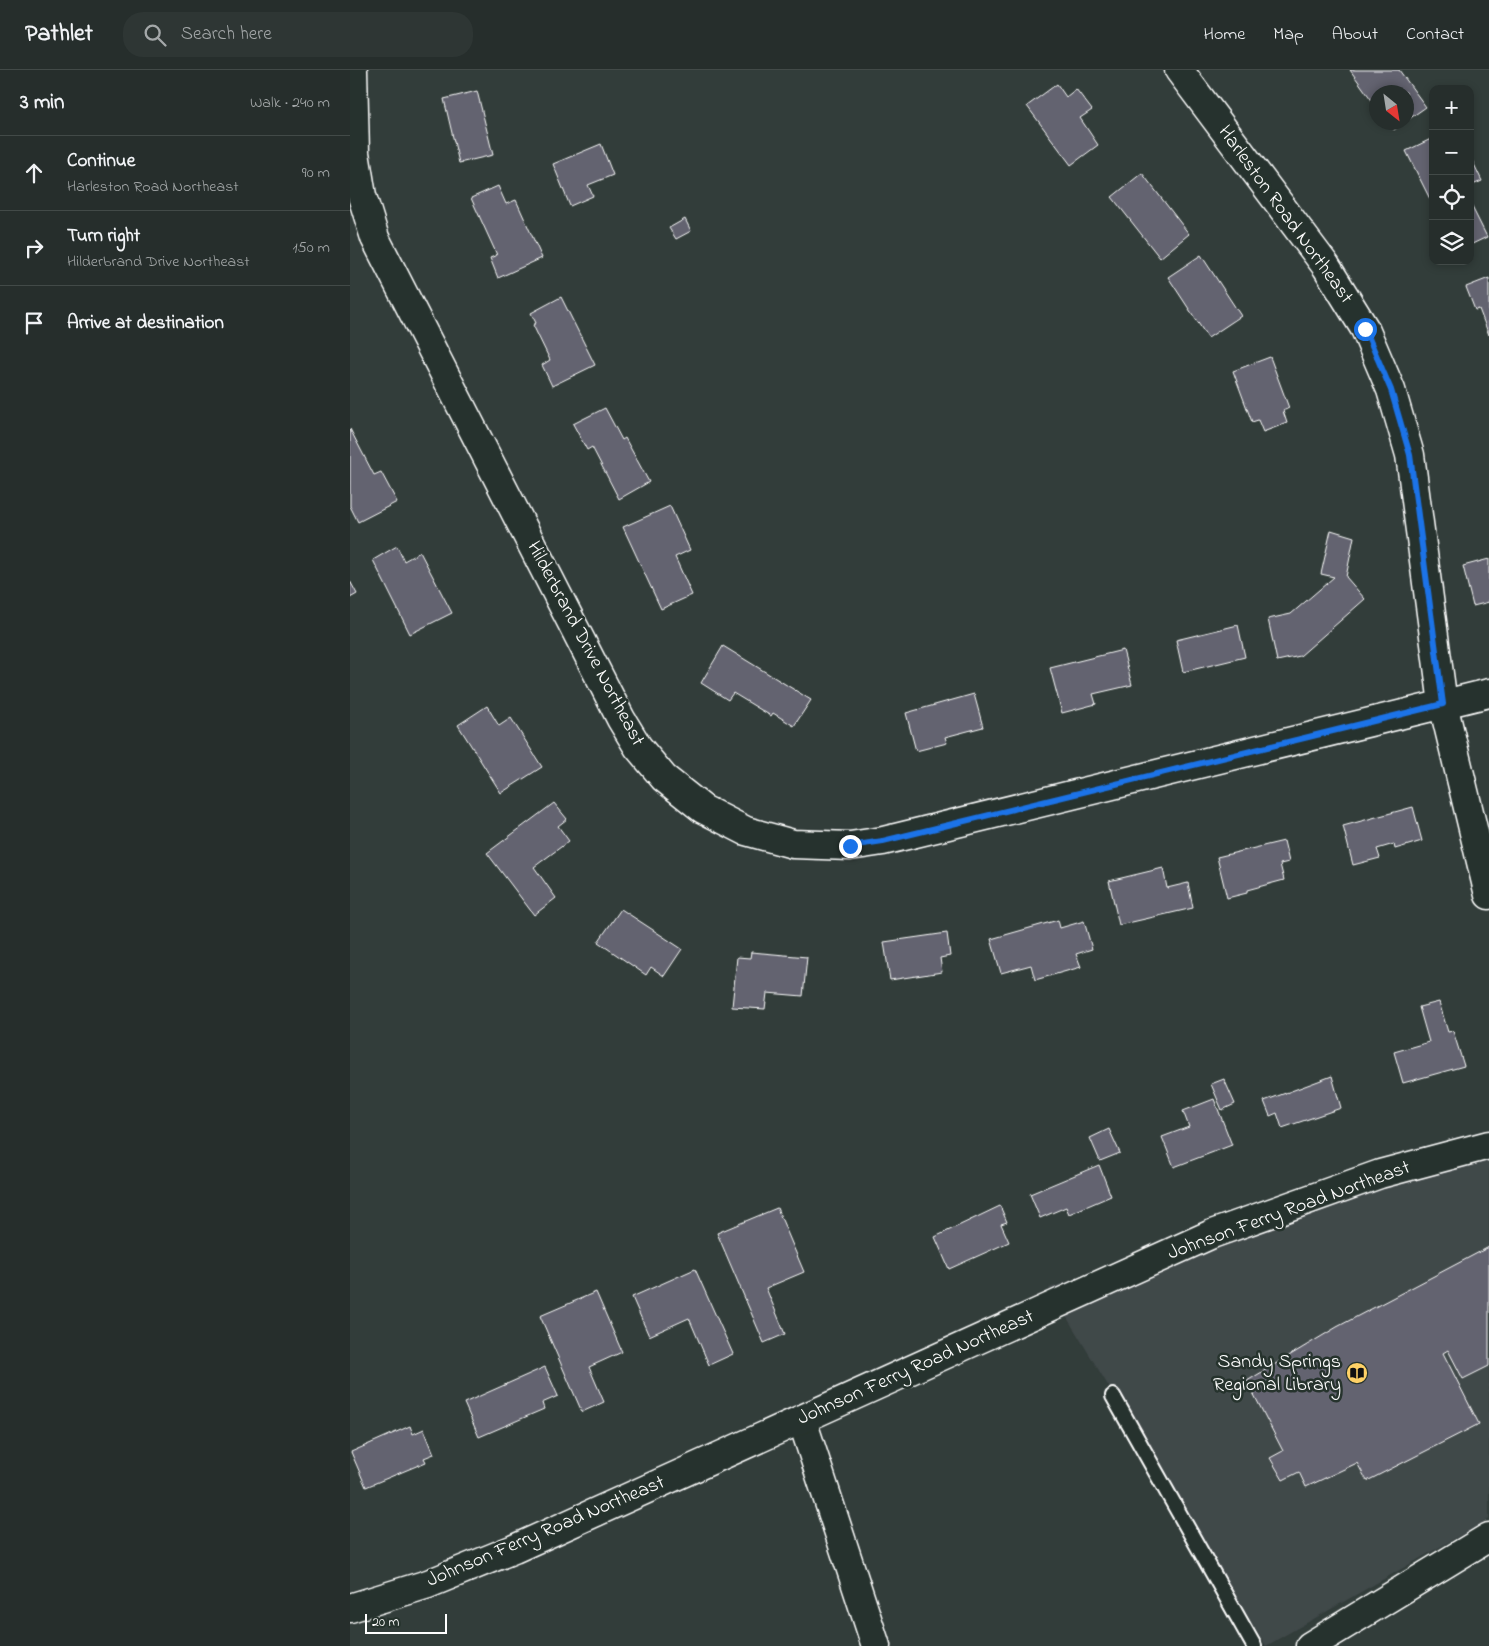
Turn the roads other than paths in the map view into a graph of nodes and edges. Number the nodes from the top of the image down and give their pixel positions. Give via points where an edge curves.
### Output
1 (353, 70) edge
2 (1179, 70) edge
3 (1489, 693) edge
4 (1443, 704) junction
5 (1489, 895) edge
6 (1489, 1145) edge
7 (1113, 1396) dead end
8 (802, 1420) junction
9 (1489, 1537) edge
10 (350, 1608) edge
11 (876, 1646) edge
12 (1254, 1646) edge
13 (1310, 1646) edge

1 - 4 street, Hilderbrand Drive Northeast via 355,152 362,196 375,238 621,719 638,747 664,778 703,809 746,831 793,844 850,846 883,841
2 - 4 street, Harleston Road Northeast via 1326,266 1365,329 1391,390 1410,455
3 - 4 street, Hilderbrand Drive Northeast
4 - 5 street, Harleston Road Northeast
6 - 8 street, Johnson Ferry Road Northeast via 1380,1174 1212,1234
7 - 12 lane
8 - 10 street, Johnson Ferry Road Northeast via 514,1549 428,1584
8 - 11 street
9 - 13 street

